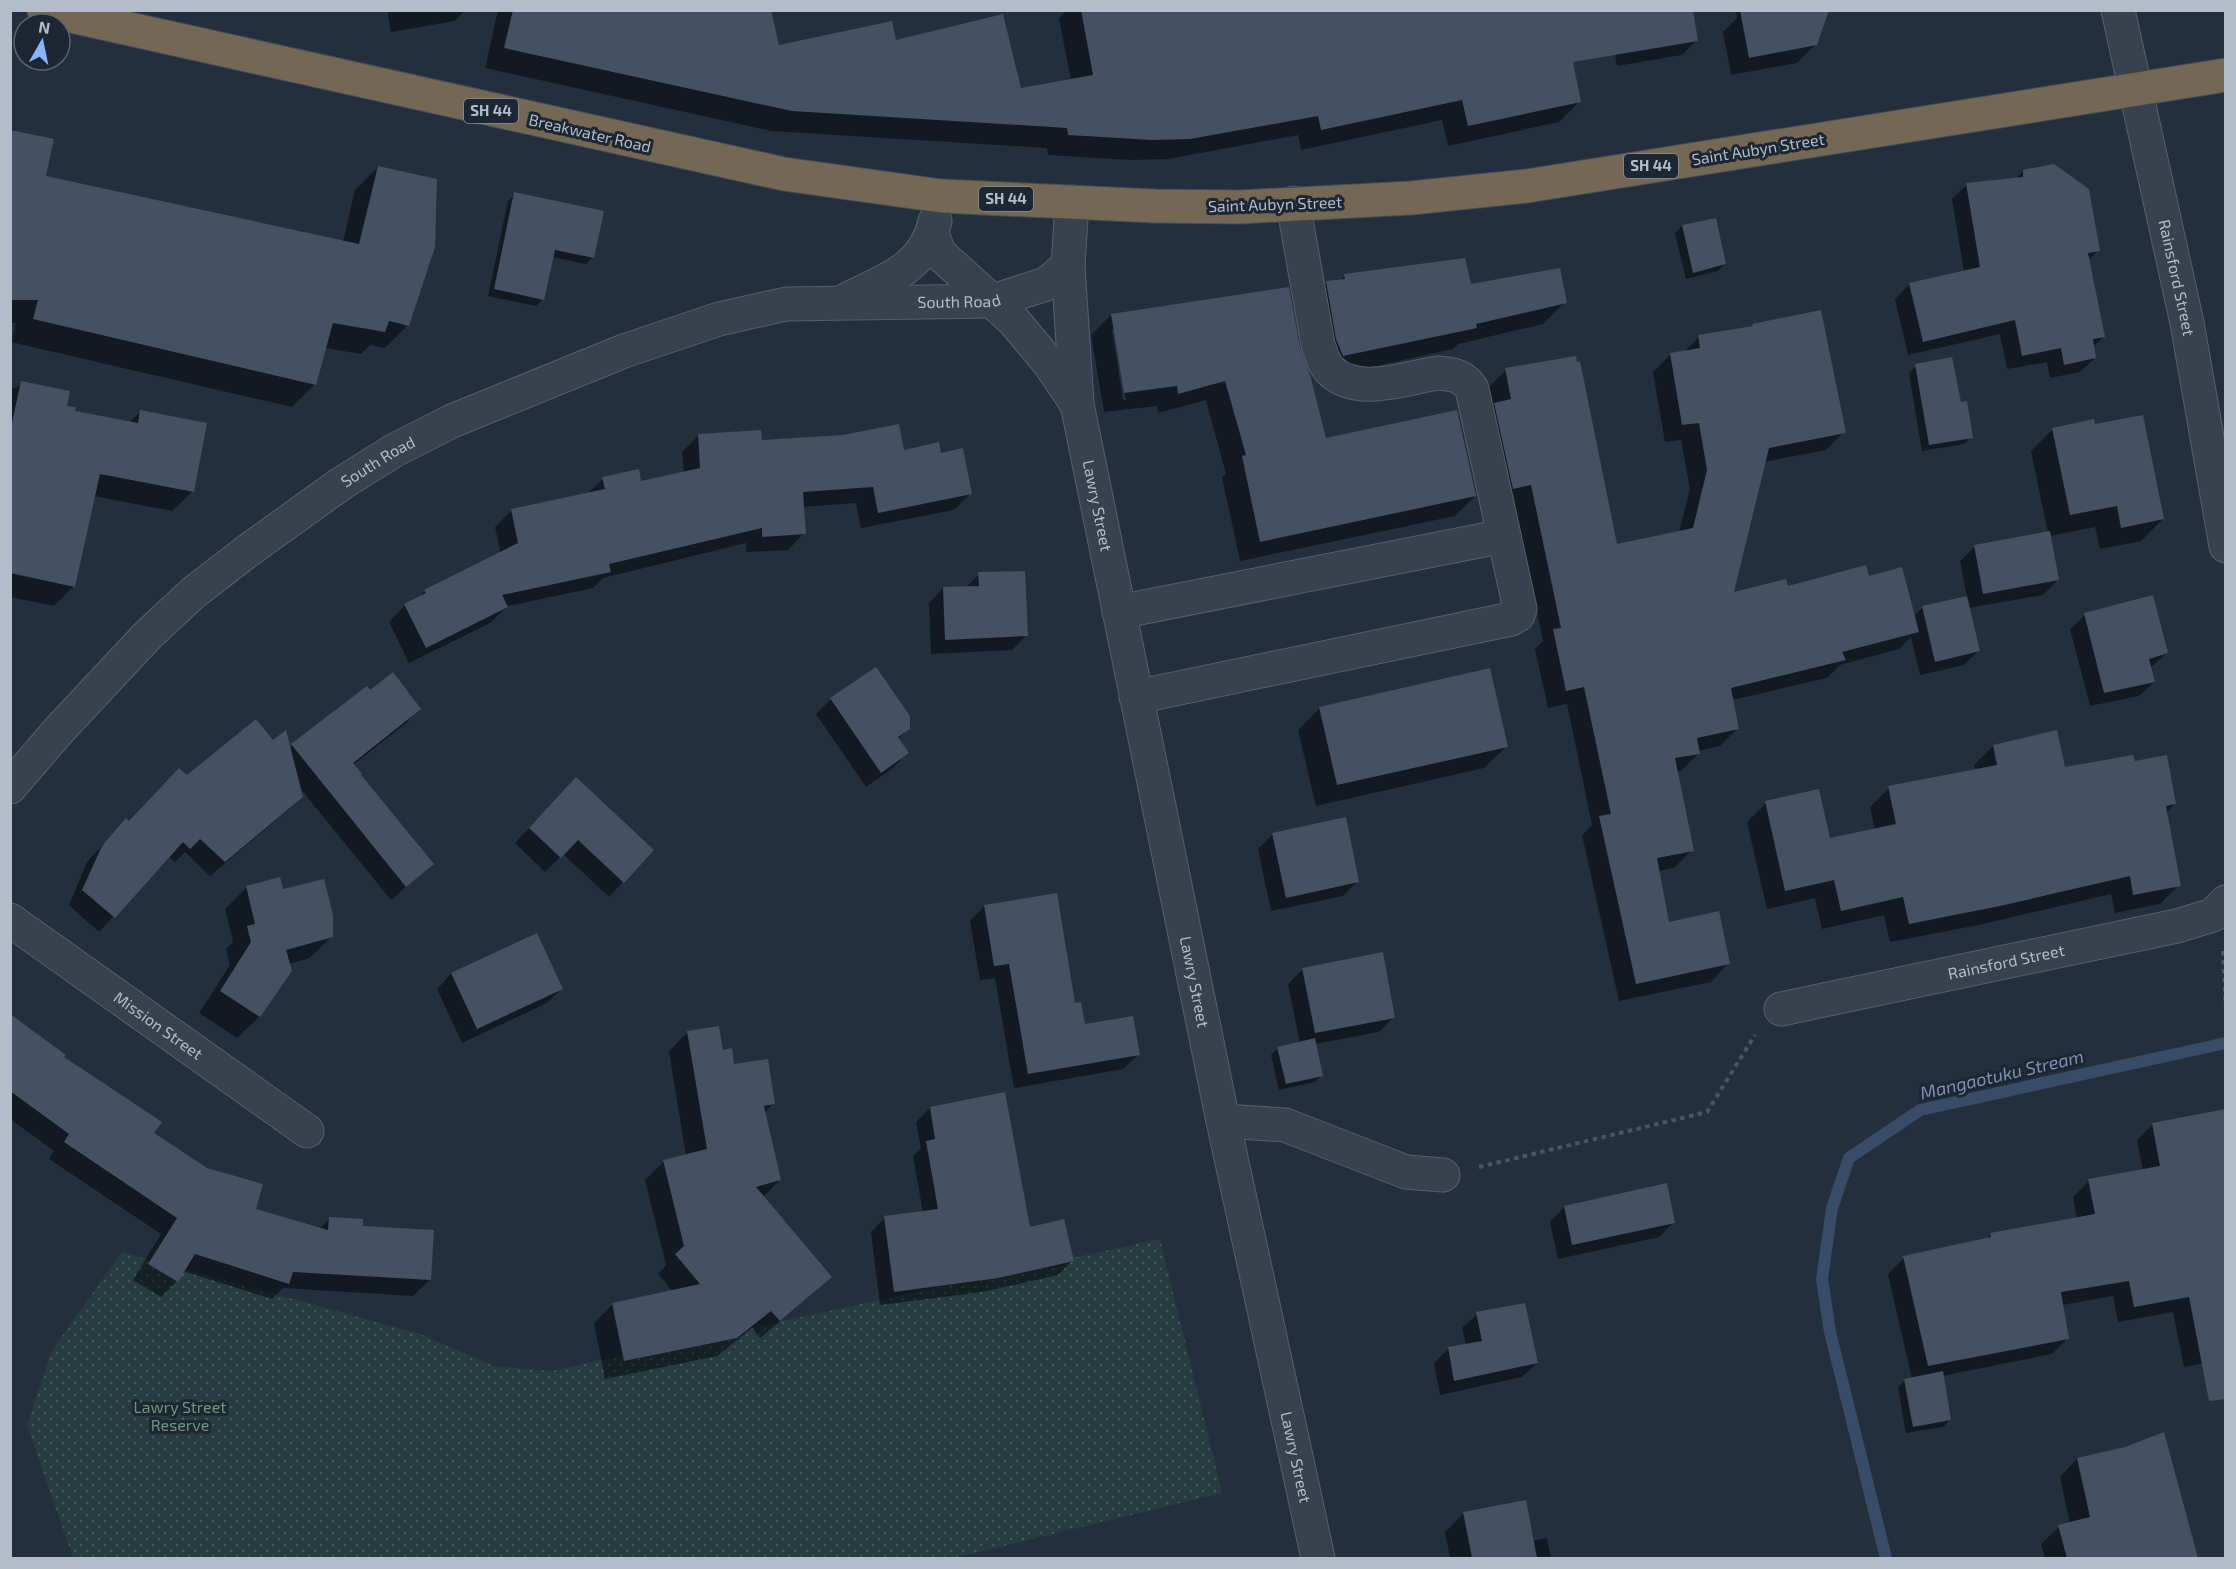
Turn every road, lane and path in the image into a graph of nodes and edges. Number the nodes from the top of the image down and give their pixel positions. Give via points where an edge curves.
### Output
1 (44, 10) edge
2 (2118, 10) edge
3 (2226, 75) edge
4 (2135, 89) junction
5 (940, 196) junction
6 (1072, 202) junction
7 (1293, 204) junction
8 (933, 236) junction
9 (1068, 266) junction
10 (993, 302) junction
11 (839, 303) junction
12 (1077, 404) junction
13 (1504, 536) junction
14 (2226, 546) edge
15 (1119, 612) junction
16 (1136, 697) junction
17 (10, 787) edge
18 (2226, 902) edge
19 (10, 920) edge
20 (2223, 949) dead end
21 (1781, 1009) joint
22 (2225, 1013) edge
23 (1223, 1121) junction
24 (307, 1131) dead end
25 (1443, 1175) joint
26 (1318, 1558) edge

1 - 5 highway, Breakwater Road / SH 44 via 773,172
2 - 4 street, Rainsford Street
3 - 4 highway, Saint Aubyn Street / SH 44
4 - 7 highway, Saint Aubyn Street / SH 44 via 1527,186 1411,198
4 - 14 street, Rainsford Street via 2187,323
5 - 6 highway, Breakwater Road / SH 44
5 - 8 street
6 - 7 highway, Saint Aubyn Street / SH 44 via 1240,207
6 - 9 street, Lawry Street
7 - 13 street via 1318,344 1325,363 1331,371 1354,383 1438,373 1467,382 1472,389
8 - 10 street, Lawry Street via 939,253
8 - 11 street, South Road via 907,267
9 - 10 street, South Road via 1046,284
9 - 12 street, Lawry Street
10 - 11 street, South Road
10 - 12 street, Lawry Street via 1049,363
11 - 17 street, South Road via 786,304 698,326 511,396 395,450 342,483 193,593 132,652
12 - 15 street, Lawry Street
13 - 15 street
13 - 16 street via 1520,602 1518,615 1511,619
15 - 16 street, Lawry Street
16 - 23 street, Lawry Street
18 - 21 street, Rainsford Street via 2213,915 2177,926
19 - 24 street, Mission Street
20 - 22 path
21 - 25 path via 1758,1031 1707,1112
23 - 25 street via 1285,1125 1406,1172
23 - 26 street, Lawry Street

